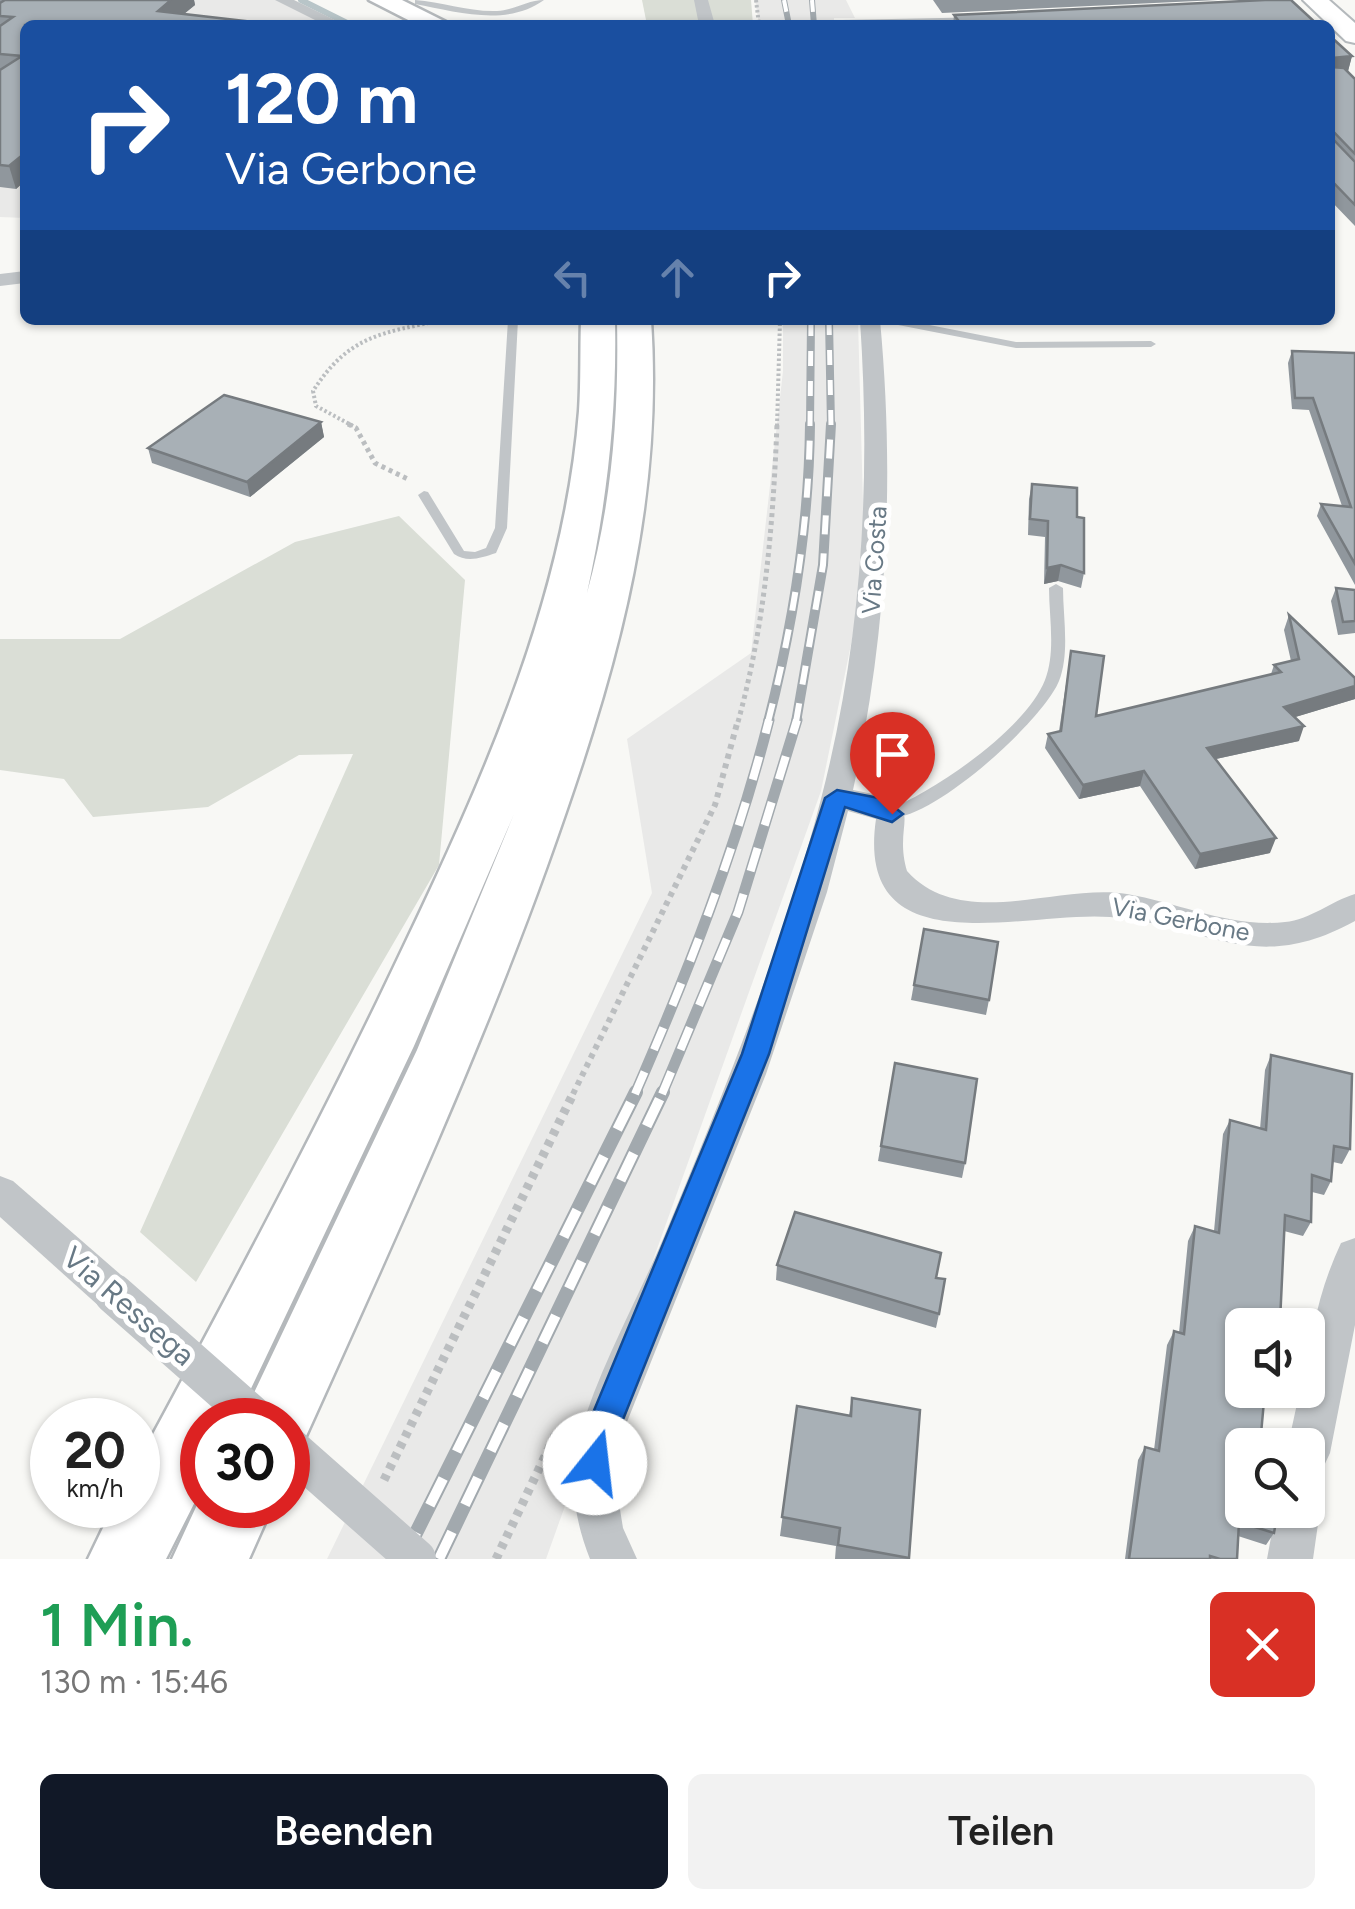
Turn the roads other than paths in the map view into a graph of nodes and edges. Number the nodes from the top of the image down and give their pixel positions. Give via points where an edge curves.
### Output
1 (282, 0) edge
2 (381, 0) edge
3 (540, 0) edge
4 (1312, 3) edge
5 (416, 9) edge
6 (326, 20) edge
7 (452, 20) edge
8 (1352, 32) edge
9 (513, 325) edge
10 (598, 325) edge
11 (634, 325) edge
12 (870, 325) edge
13 (914, 325) edge
14 (1151, 344) dead end
15 (424, 495) road end
16 (1056, 588) edge
17 (837, 798) junction
18 (892, 814) junction
19 (1355, 906) edge
20 (0, 1192) edge
21 (1355, 1256) edge
22 (233, 1398) edge
23 (286, 1398) edge
24 (1313, 1428) edge
25 (310, 1465) edge
26 (225, 1528) edge
27 (1295, 1528) edge
28 (126, 1559) edge
29 (210, 1559) edge
30 (416, 1559) edge
31 (614, 1559) edge
32 (1290, 1559) edge

1 - 6 street
2 - 5 highway
3 - 5 lane via 503,12
4 - 8 main road
5 - 7 highway
9 - 15 lane via 501,528 491,550 460,554
10 - 28 highway via 588,481 550,641 511,757 334,1154
11 - 23 highway via 629,489 604,619 567,740 504,916
12 - 17 street, Via Costa via 880,448 876,561 858,703
13 - 14 lane via 1016,345
16 - 18 lane via 1054,674 1043,697 1002,740 924,802
17 - 18 street
17 - 31 street via 756,1054 602,1432 594,1493
18 - 19 street, Via Gerbone via 887,856 900,884 917,898 958,911 1104,904 1270,936 1324,923
20 - 22 street, Via Ressega, bridge
21 - 24 street via 1344,1280
25 - 30 street, bridge
26 - 29 highway
27 - 32 street

